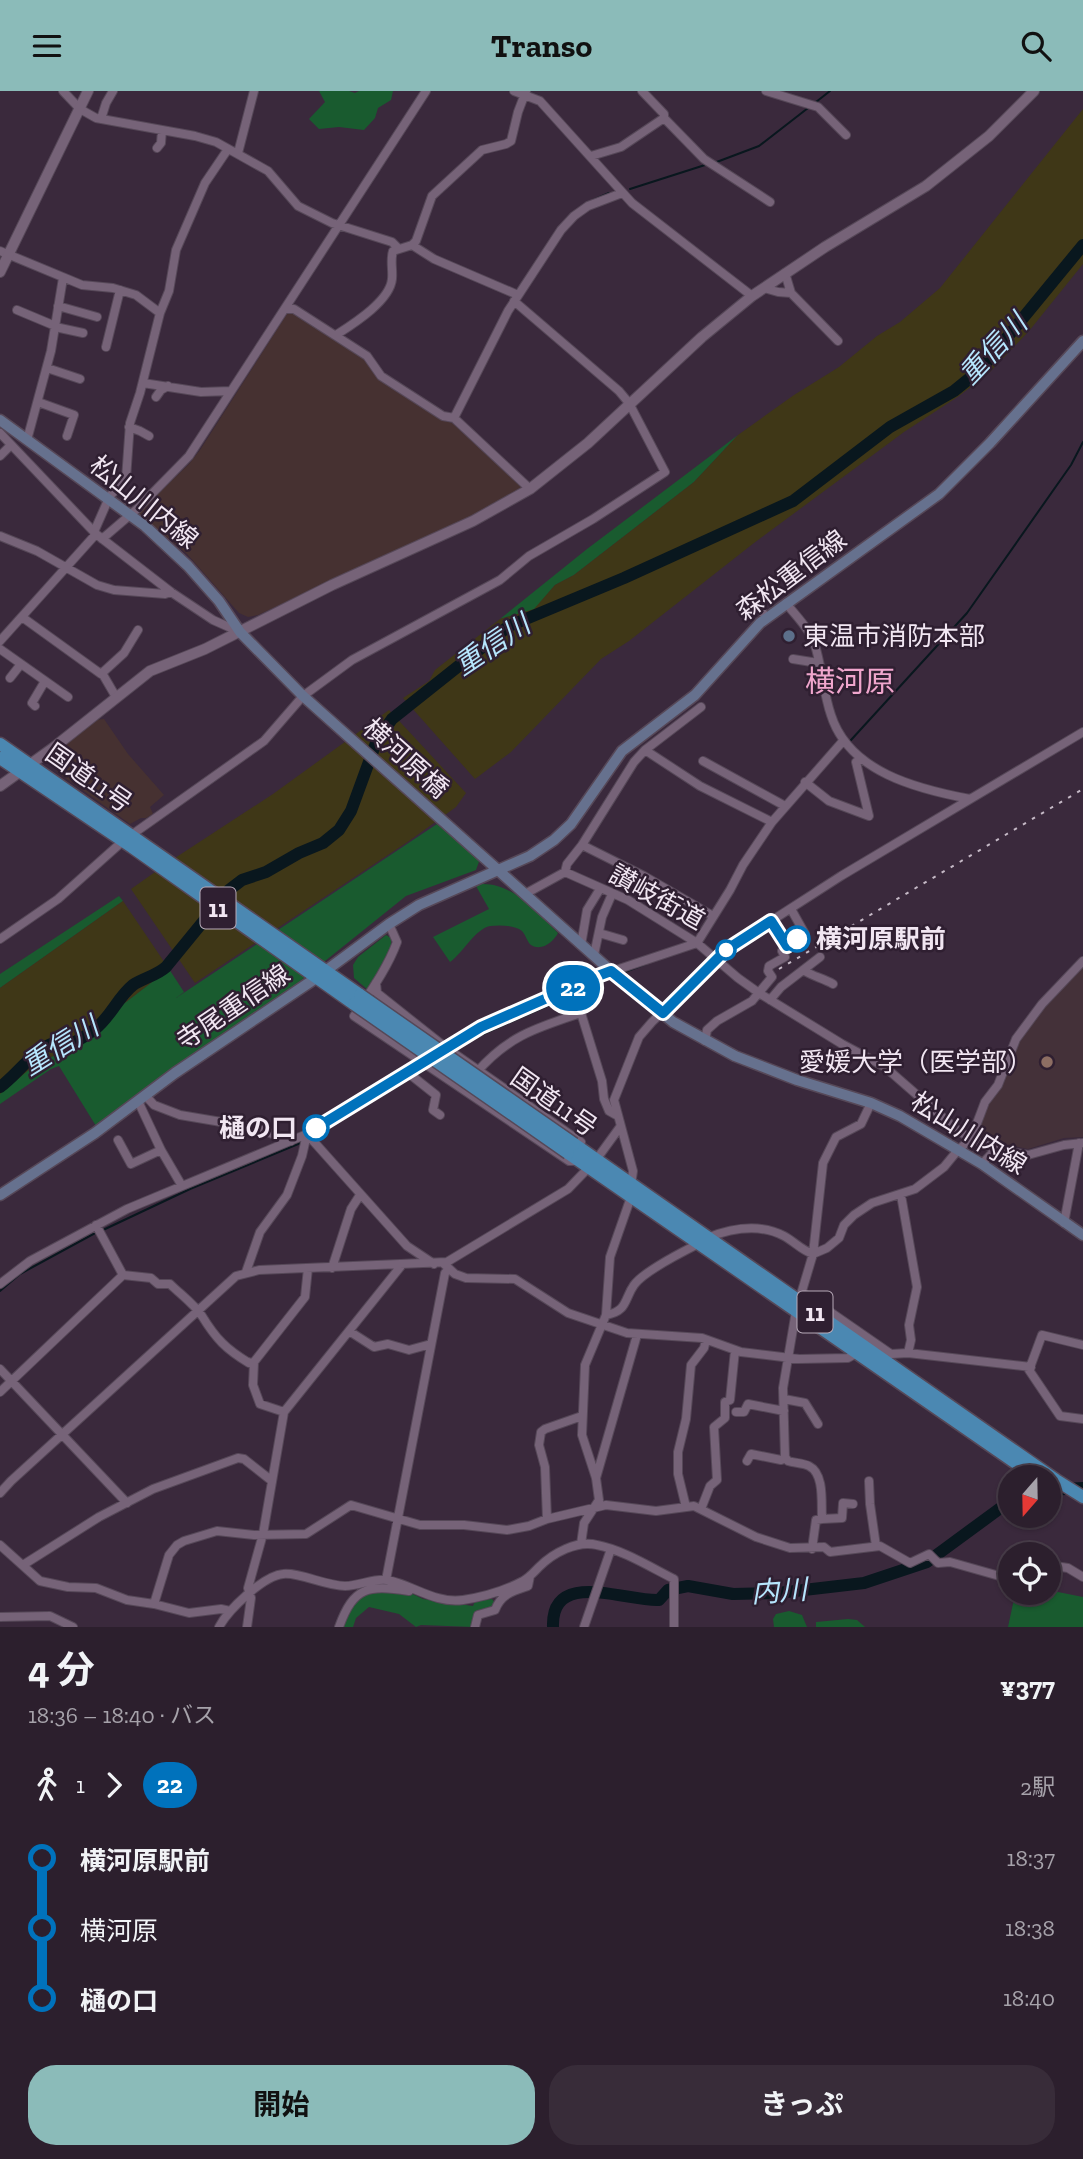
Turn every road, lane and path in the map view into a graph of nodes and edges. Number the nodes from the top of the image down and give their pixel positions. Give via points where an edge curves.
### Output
1 (63, 91) edge
2 (89, 91) edge
3 (113, 91) edge
4 (254, 91) edge
5 (426, 91) edge
6 (513, 91) edge
7 (642, 91) edge
8 (766, 91) edge
9 (1034, 91) edge
10 (525, 93) edge
11 (80, 109) junction
12 (664, 118) junction
13 (101, 119) junction
14 (162, 130) junction
15 (846, 135) dead end
16 (157, 148) dead end
17 (228, 149) junction
18 (238, 153) junction
19 (591, 156) junction
20 (622, 193) junction
21 (770, 202) dead end
22 (339, 225) junction
23 (412, 245) junction
24 (398, 248) junction
25 (4, 253) edge
26 (0, 272) edge
27 (785, 273) junction
28 (63, 278) junction
29 (764, 288) junction
30 (120, 290) junction
31 (791, 293) junction
32 (752, 296) junction
33 (516, 298) junction
34 (58, 306) junction
35 (286, 309) junction
36 (17, 310) dead end
37 (160, 313) junction
38 (97, 317) dead end
39 (55, 326) junction
40 (83, 333) dead end
41 (336, 335) junction
42 (838, 341) dead end
43 (1083, 341) edge
44 (107, 347) dead end
45 (34, 371) dead end
46 (46, 371) junction
47 (80, 379) dead end
48 (143, 383) junction
49 (169, 385) junction
50 (231, 391) junction
51 (156, 397) dead end
52 (38, 402) junction
53 (629, 404) junction
54 (454, 418) junction
55 (0, 420) edge
56 (129, 427) junction
57 (0, 433) edge
58 (67, 436) dead end
59 (149, 436) dead end
60 (27, 440) junction
61 (11, 445) junction
62 (0, 456) edge
63 (530, 489) junction
64 (107, 500) junction
65 (129, 516) junction
66 (0, 535) edge
67 (97, 535) junction
68 (65, 567) junction
69 (171, 592) junction
70 (786, 603) junction
71 (755, 604) dead end
72 (22, 617) junction
73 (767, 618) junction
74 (138, 630) dead end
75 (240, 632) junction
76 (0, 641) edge
77 (0, 649) edge
78 (793, 659) dead end
79 (818, 663) junction
80 (21, 664) junction
81 (102, 674) junction
82 (10, 678) dead end
83 (45, 681) junction
84 (303, 696) junction
85 (116, 697) junction
86 (67, 698) dead end
87 (35, 706) dead end
88 (701, 707) dead end
89 (1083, 732) edge
90 (843, 741) junction
91 (0, 744) edge
92 (645, 750) junction
93 (0, 758) edge
94 (861, 759) junction
95 (703, 761) dead end
96 (25, 768) junction
97 (807, 783) junction
98 (1, 788) edge
99 (970, 799) junction
100 (785, 806) junction
101 (772, 823) junction
102 (131, 841) junction
103 (582, 845) junction
104 (479, 854) joint
105 (497, 869) junction
106 (565, 873) junction
107 (600, 889) junction
108 (525, 894) junction
109 (611, 894) junction
110 (791, 909) junction
111 (713, 916) junction
112 (771, 921) junction
113 (389, 924) junction
114 (599, 933) junction
115 (0, 939) edge
116 (623, 940) dead end
117 (581, 944) junction
118 (699, 944) junction
119 (787, 946) junction
120 (594, 955) junction
121 (820, 957) dead end
122 (717, 958) junction
123 (1083, 961) edge
124 (803, 970) junction
125 (611, 971) junction
126 (321, 975) junction
127 (772, 977) junction
128 (376, 983) junction
129 (833, 984) dead end
130 (575, 987) junction
131 (780, 988) junction
132 (759, 993) junction
133 (770, 1000) junction
134 (581, 1013) junction
135 (663, 1013) junction
136 (705, 1041) junction
137 (445, 1047) junction
138 (422, 1062) junction
139 (479, 1069) junction
140 (407, 1072) junction
141 (462, 1089) junction
142 (142, 1098) junction
143 (871, 1103) junction
144 (440, 1115) dead end
145 (616, 1115) junction
146 (621, 1127) junction
147 (307, 1134) junction
148 (971, 1139) junction
149 (118, 1140) dead end
150 (291, 1141) junction
151 (1081, 1143) edge
152 (985, 1145) junction
153 (996, 1149) junction
154 (161, 1150) junction
155 (958, 1150) junction
156 (582, 1156) junction
157 (979, 1162) junction
158 (182, 1186) junction
159 (631, 1191) junction
160 (0, 1195) edge
161 (360, 1195) junction
162 (901, 1195) junction
163 (1064, 1223) junction
164 (96, 1226) junction
165 (1083, 1235) edge
166 (703, 1241) junction
167 (813, 1254) junction
168 (442, 1265) junction
169 (401, 1266) junction
170 (308, 1268) junction
171 (332, 1268) junction
172 (246, 1272) junction
173 (123, 1275) junction
174 (0, 1284) edge
175 (800, 1302) junction
176 (196, 1310) junction
177 (606, 1315) junction
178 (601, 1325) junction
179 (349, 1331) junction
180 (637, 1335) junction
181 (706, 1340) junction
182 (431, 1344) junction
183 (1083, 1345) edge
184 (735, 1350) junction
185 (857, 1353) junction
186 (908, 1353) junction
187 (788, 1358) junction
188 (254, 1362) junction
189 (1031, 1367) junction
190 (0, 1369) edge
191 (11, 1381) junction
192 (0, 1392) edge
193 (783, 1399) junction
194 (784, 1411) junction
195 (284, 1412) junction
196 (736, 1412) dead end
197 (582, 1416) junction
198 (1083, 1419) edge
199 (818, 1424) dead end
200 (62, 1434) junction
201 (786, 1458) junction
202 (747, 1461) dead end
203 (1018, 1465) edge
204 (1027, 1465) edge
205 (596, 1478) junction
206 (272, 1481) junction
207 (869, 1481) dead end
208 (0, 1493) edge
209 (1076, 1497) edge
210 (127, 1503) junction
211 (853, 1504) dead end
212 (1083, 1506) edge
213 (596, 1507) junction
214 (686, 1507) junction
215 (701, 1509) junction
216 (397, 1517) junction
217 (547, 1519) junction
218 (822, 1519) junction
219 (263, 1534) junction
220 (582, 1544) junction
221 (0, 1545) edge
222 (876, 1546) junction
223 (611, 1549) junction
224 (812, 1549) junction
225 (23, 1565) junction
226 (1061, 1567) edge
227 (530, 1576) junction
228 (998, 1576) edge
229 (1083, 1577) edge
230 (386, 1580) junction
231 (421, 1592) junction
232 (248, 1594) junction
233 (154, 1604) junction
234 (230, 1611) junction
235 (0, 1617) edge
236 (73, 1627) edge
237 (219, 1627) edge
238 (247, 1627) edge
239 (339, 1627) edge
240 (475, 1627) edge
241 (584, 1627) edge
242 (674, 1627) edge

1 - 11 street
2 - 11 street
3 - 13 street
4 - 18 street
5 - 22 street
6 - 10 street
7 - 12 street
8 - 15 street via 818,107
9 - 27 street via 943,173
10 - 19 street via 540,101
10 - 23 street via 511,141 482,150 432,196
11 - 13 street
11 - 25 street
12 - 19 street via 621,147
12 - 21 street via 711,163
13 - 14 street
14 - 16 street
14 - 17 street via 202,137
17 - 18 street
17 - 37 street via 205,183 179,244
18 - 22 street via 268,171 298,206
19 - 20 street
20 - 32 street
20 - 33 street via 574,216
22 - 24 street
22 - 35 street
23 - 24 street
23 - 33 street
24 - 41 street via 391,254 390,287 367,314
25 - 26 street
25 - 28 street
27 - 29 street
27 - 31 street
28 - 30 street
28 - 34 street
29 - 31 street
29 - 32 street
30 - 37 street via 136,295
30 - 44 street
31 - 42 street
32 - 53 street
33 - 53 street
33 - 54 street
34 - 38 street
34 - 39 street
35 - 41 street via 294,309
35 - 50 street
36 - 39 street
37 - 48 street
39 - 40 street
39 - 46 street
41 - 54 street via 367,356 381,376 443,416
43 - 70 main road, 森松重信線 via 939,493
45 - 46 street
46 - 47 street
46 - 52 street
48 - 49 street
48 - 56 street
49 - 50 street via 201,392
49 - 51 street
50 - 65 street via 189,456
52 - 58 street via 75,415
52 - 60 street
53 - 63 street
53 - 84 street via 665,472 529,556 500,580 352,660
54 - 63 street
55 - 60 main road, 松山川内線
56 - 59 street
56 - 64 street via 126,479
57 - 61 street
60 - 64 main road, 松山川内線
61 - 62 street
61 - 67 street
63 - 75 street
64 - 65 main road, 松山川内線
64 - 67 street
65 - 67 street
65 - 75 main road, 松山川内線 via 188,566
66 - 68 street
67 - 68 street
67 - 69 street
68 - 69 street via 114,590
68 - 72 street
69 - 75 street
70 - 73 main road, 森松重信線
70 - 79 street via 814,641
71 - 73 street
72 - 76 street
72 - 81 street
73 - 105 main road, 森松重信線 via 695,695 622,751 562,833 544,848
74 - 81 street via 124,653
75 - 84 main road, 松山川内線
75 - 85 street via 159,666
77 - 80 street
78 - 79 street
79 - 90 street
80 - 82 street
80 - 83 street
81 - 85 street
83 - 86 street
83 - 87 street via 33,699
84 - 102 street via 264,741
84 - 104 main road, 横河原橋
85 - 96 street
88 - 92 street
89 - 99 street
90 - 94 street
90 - 97 street
91 - 96 highway, 国道11号 / 11
92 - 101 street
92 - 103 street
93 - 96 highway, 国道11号 / 11
94 - 97 street via 856,762 869,816 829,801
94 - 99 street via 931,791
95 - 100 street
96 - 98 street
96 - 102 highway, 国道11号 / 11
97 - 100 street
99 - 110 street
100 - 101 street
101 - 111 street
102 - 115 street
102 - 126 highway, 国道11号 / 11
103 - 106 street via 566,864
103 - 111 street
104 - 105 main road, 松山川内線
105 - 108 main road, 松山川内線
105 - 113 main road, 寺尾重信線
106 - 107 street, 讃岐街道
106 - 108 street
107 - 109 street, 讃岐街道
107 - 117 street via 584,921
108 - 117 main road, 松山川内線
109 - 114 street
109 - 118 street, 讃岐街道
110 - 112 street
110 - 119 street via 805,935
111 - 118 street
112 - 119 street
112 - 122 street
113 - 126 main road, 寺尾重信線
113 - 128 street via 397,942
114 - 116 street
114 - 120 street
117 - 120 main road, 松山川内線
118 - 122 street, 讃岐街道
118 - 125 street
119 - 127 street via 782,951 785,957 769,966
120 - 125 main road, 松山川内線
121 - 124 street
122 - 132 street, 讃岐街道
122 - 135 street
123 - 148 street via 1016,1039
124 - 129 street
124 - 131 street
125 - 130 street
125 - 135 main road, 松山川内線
126 - 142 main road, 寺尾重信線
126 - 156 highway, 国道11号 / 11, bridge
127 - 131 street
127 - 132 street
128 - 137 street via 377,993
128 - 138 street via 354,1016
130 - 134 street
130 - 137 street via 516,1010
131 - 133 street
132 - 133 street, 讃岐街道
132 - 136 street via 717,1021 707,1030
133 - 148 street, 讃岐街道 via 885,1067
134 - 139 street via 527,1031
134 - 145 street via 604,1099
135 - 136 main road, 松山川内線
135 - 145 street via 639,1037 614,1100
136 - 143 main road, 松山川内線 via 768,1070
137 - 138 street
137 - 139 street
138 - 140 street
138 - 141 street
139 - 141 street
139 - 156 street via 581,1142
140 - 144 street via 436,1095 433,1110
140 - 147 street
141 - 156 street via 569,1161
142 - 150 street via 180,1115 257,1128
142 - 154 street
142 - 160 main road, 寺尾重信線
143 - 155 main road, 松山川内線
143 - 167 street via 861,1124 836,1137 823,1163
145 - 146 street
146 - 156 street
146 - 159 street via 633,1171
147 - 150 street
147 - 161 street
147 - 172 street via 287,1195 260,1232
148 - 152 street, 讃岐街道
148 - 155 street
149 - 154 street via 131,1164
150 - 158 street
151 - 153 street, 讃岐街道 via 1028,1155
151 - 163 street
152 - 153 street, 讃岐街道
152 - 157 street
153 - 157 street
154 - 158 street
155 - 157 main road, 松山川内線
155 - 162 street via 944,1167
156 - 159 highway, 国道11号 / 11
156 - 168 street via 568,1189
157 - 163 main road, 松山川内線
158 - 164 street
159 - 166 highway, 国道11号 / 11
159 - 177 street via 610,1257
161 - 168 street via 408,1246
161 - 171 street
162 - 167 street via 872,1203 854,1215 839,1238
162 - 186 street via 917,1287
163 - 165 main road, 松山川内線
164 - 173 street
164 - 174 street via 30,1261
166 - 167 street via 735,1228 761,1230 786,1237
166 - 175 highway, 国道11号 / 11
166 - 177 street via 634,1284 628,1301
167 - 175 street
168 - 169 street
168 - 178 street via 466,1278 515,1279 569,1313
168 - 182 street via 445,1273
169 - 171 street
169 - 179 street
170 - 171 street
170 - 172 street
170 - 188 street via 305,1297
172 - 176 street via 228,1281
173 - 176 street via 170,1284
173 - 191 street
175 - 185 highway, 国道11号 / 11
175 - 186 street via 891,1354
175 - 187 street
175 - 204 highway, 国道11号 / 11
176 - 188 street via 220,1343
176 - 200 street
177 - 178 street
178 - 180 street
178 - 197 street via 585,1365
179 - 182 street via 374,1347 388,1344 409,1350
179 - 195 street
180 - 181 street
180 - 205 street
181 - 184 street
181 - 214 street via 691,1365 678,1452
182 - 216 street
183 - 189 street via 1042,1335
184 - 187 street
184 - 215 street via 725,1419 714,1426 717,1480
185 - 187 street via 848,1358
185 - 203 highway, 国道11号 / 11
186 - 189 street
187 - 193 street
188 - 195 street via 253,1385 260,1404
189 - 198 street via 1060,1416
190 - 191 street
191 - 192 street
191 - 200 street
193 - 194 street
193 - 199 street via 805,1403
194 - 196 street via 748,1404 744,1412
194 - 201 street
195 - 206 street
197 - 205 street via 582,1435
197 - 217 street via 541,1432
200 - 208 street
200 - 210 street
201 - 202 street via 751,1454
201 - 218 street via 816,1471
205 - 213 street
206 - 210 street via 238,1458
206 - 219 street
207 - 222 street
209 - 212 highway, 国道11号 / 11
210 - 225 street
211 - 218 street via 842,1503 842,1518
213 - 214 street via 620,1505 656,1511
213 - 217 street
213 - 220 street via 584,1523
214 - 215 street
215 - 224 street via 756,1537 790,1548
216 - 217 street via 420,1525 507,1530
216 - 219 street via 351,1505 306,1534
216 - 230 street
218 - 224 street via 816,1520
219 - 232 street
219 - 233 street via 217,1531 177,1545 169,1555
220 - 223 street
220 - 227 street via 548,1559
221 - 225 street
222 - 224 street via 830,1552
222 - 228 street via 910,1563 929,1554 938,1563
223 - 241 street
223 - 242 street via 674,1579
225 - 233 street via 48,1584 96,1588
226 - 229 street
227 - 231 street via 463,1600
227 - 240 street via 528,1587 510,1592 498,1600 495,1610 478,1615
230 - 231 street
230 - 232 street via 344,1586 283,1574
231 - 239 street via 385,1587 364,1591 347,1606
232 - 234 street
232 - 238 street
233 - 234 street via 189,1613
234 - 237 street
235 - 236 street via 50,1616

